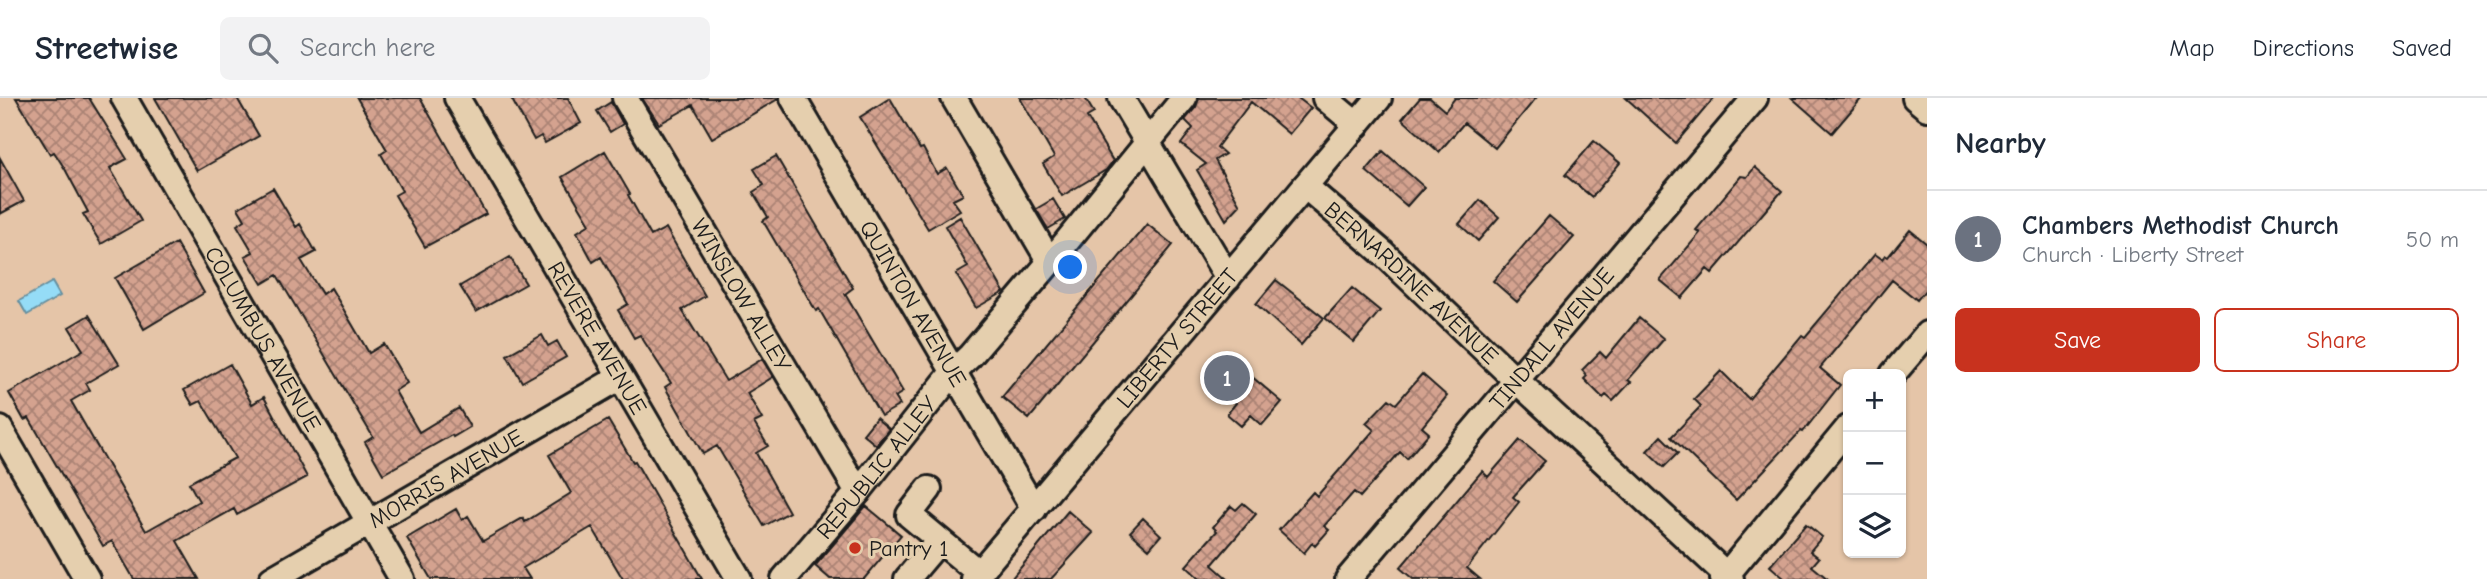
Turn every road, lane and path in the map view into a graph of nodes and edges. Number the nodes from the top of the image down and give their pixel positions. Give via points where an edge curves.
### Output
1 (124, 98) edge
2 (457, 98) edge
3 (625, 98) edge
4 (793, 98) edge
5 (954, 98) edge
6 (1121, 98) edge
7 (1184, 98) edge
8 (1325, 98) edge
9 (1379, 98) edge
10 (1755, 98) edge
11 (1915, 98) edge
12 (1927, 108) edge
13 (1357, 124) junction
14 (1147, 143) junction
15 (1306, 186) junction
16 (1050, 262) junction
17 (1228, 278) junction
18 (1927, 334) edge
19 (1898, 369) edge
20 (954, 371) junction
21 (619, 378) junction
22 (1516, 380) junction
23 (0, 429) edge
24 (1845, 432) edge
25 (929, 489) dead end
26 (858, 492) junction
27 (1034, 509) junction
28 (370, 522) junction
29 (939, 541) junction
30 (977, 576) edge
31 (1727, 578) edge
32 (87, 579) edge
33 (272, 579) edge
34 (402, 579) edge
35 (739, 579) edge
36 (784, 579) edge
37 (907, 579) edge
38 (1348, 579) edge

1 - 28 street, COLUMBUS AVENUE
2 - 21 street, REVERE AVENUE
3 - 26 street, WINSLOW ALLEY
4 - 20 street, QUINTON AVENUE
5 - 16 street
6 - 14 street
7 - 14 street, REPUBLIC ALLEY
8 - 13 street
9 - 13 street, LIBERTY STREET
10 - 22 street, TINDALL AVENUE
11 - 12 street
13 - 15 street, LIBERTY STREET
14 - 16 street, REPUBLIC ALLEY
14 - 17 street
15 - 17 street, LIBERTY STREET
15 - 22 street, BERNARDINE AVENUE
16 - 20 street, REPUBLIC ALLEY
17 - 27 street, LIBERTY STREET
18 - 19 street
20 - 26 street, REPUBLIC ALLEY
20 - 27 street, QUINTON AVENUE
21 - 28 street, MORRIS AVENUE
21 - 35 street, REVERE AVENUE
22 - 31 street, BERNARDINE AVENUE
22 - 38 street, TINDALL AVENUE
23 - 32 street
24 - 31 street
25 - 29 street via 909,515
26 - 36 street, REPUBLIC ALLEY
27 - 30 street, LIBERTY STREET
28 - 33 street, MORRIS AVENUE
28 - 34 street, COLUMBUS AVENUE
29 - 30 street
29 - 37 street

